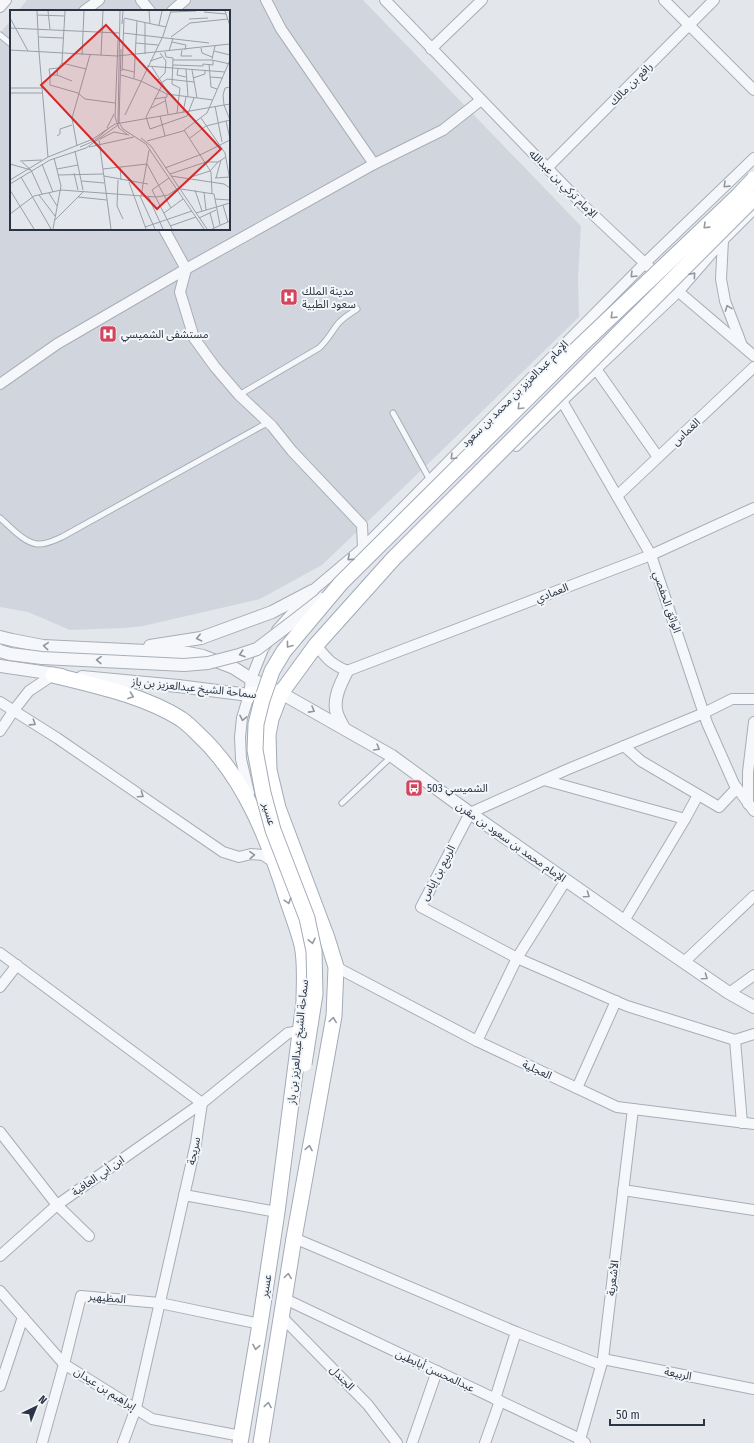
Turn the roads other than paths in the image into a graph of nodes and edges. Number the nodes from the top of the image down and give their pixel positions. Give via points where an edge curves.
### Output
1 (6, 0) edge
2 (99, 0) edge
3 (141, 0) edge
4 (185, 0) edge
5 (266, 0) edge
6 (385, 0) edge
7 (482, 0) edge
8 (664, 0) edge
9 (714, 0) edge
10 (0, 7) edge
11 (85, 10) edge
12 (149, 10) edge
13 (173, 10) edge
14 (689, 25) junction
15 (0, 34) edge
16 (10, 43) edge
17 (431, 48) junction
18 (754, 90) edge
19 (481, 100) junction
20 (754, 158) edge
21 (374, 164) junction
22 (547, 168) junction
23 (754, 178) edge
24 (754, 198) edge
25 (754, 209) edge
26 (165, 230) edge
27 (723, 240) junction
28 (645, 263) junction
29 (186, 269) junction
30 (678, 292) junction
31 (358, 310) dead end
32 (742, 344) junction
33 (754, 356) edge
34 (754, 367) edge
35 (596, 369) junction
36 (0, 384) edge
37 (239, 395) junction
38 (562, 401) junction
39 (393, 413) dead end
40 (267, 423) junction
41 (658, 458) junction
42 (430, 480) junction
43 (617, 496) junction
44 (754, 508) edge
45 (1, 519) edge
46 (0, 526) edge
47 (363, 548) junction
48 (651, 555) junction
49 (341, 583) junction
50 (312, 591) junction
51 (276, 630) joint
52 (0, 637) edge
53 (316, 645) junction
54 (127, 649) junction
55 (0, 651) edge
56 (0, 666) edge
57 (347, 671) junction
58 (53, 675) junction
59 (251, 679) junction
60 (281, 693) junction
61 (248, 695) junction
62 (754, 699) edge
63 (0, 702) edge
64 (14, 710) junction
65 (704, 713) junction
66 (754, 722) edge
67 (344, 728) junction
68 (0, 731) edge
69 (624, 746) junction
70 (392, 756) junction
71 (752, 760) edge
72 (544, 780) junction
73 (737, 788) junction
74 (698, 795) junction
75 (342, 803) dead end
76 (751, 808) edge
77 (470, 813) junction
78 (255, 814) junction
79 (685, 819) junction
80 (276, 864) junction
81 (566, 880) junction
82 (754, 896) edge
83 (624, 921) junction
84 (0, 952) edge
85 (517, 958) junction
86 (684, 962) junction
87 (17, 965) junction
88 (336, 967) junction
89 (754, 975) edge
90 (0, 987) edge
91 (729, 993) junction
92 (616, 1001) junction
93 (754, 1007) edge
94 (300, 1031) junction
95 (754, 1034) edge
96 (735, 1040) junction
97 (478, 1041) junction
98 (577, 1088) junction
99 (202, 1103) junction
100 (633, 1109) junction
101 (742, 1123) junction
102 (754, 1124) edge
103 (288, 1129) junction
104 (0, 1132) edge
105 (623, 1190) junction
106 (184, 1195) junction
107 (57, 1205) junction
108 (754, 1210) edge
109 (277, 1212) junction
110 (89, 1236) dead end
111 (294, 1238) junction
112 (0, 1256) edge
113 (0, 1291) edge
114 (285, 1299) junction
115 (160, 1302) junction
116 (23, 1317) junction
117 (282, 1317) junction
118 (260, 1324) junction
119 (516, 1332) junction
120 (602, 1362) junction
121 (64, 1364) junction
122 (437, 1371) junction
123 (0, 1386) edge
124 (754, 1389) edge
125 (498, 1400) junction
126 (136, 1408) junction
127 (240, 1440) edge
128 (398, 1442) edge
129 (581, 1442) edge
130 (42, 1443) edge
131 (123, 1443) edge
132 (261, 1443) edge
133 (412, 1443) edge
134 (485, 1443) edge

1 - 10 street
2 - 11 street
3 - 12 street
4 - 13 street
5 - 21 street via 281,29
6 - 17 street, الإمام تركي بن عبدالله
7 - 17 street
8 - 14 street
9 - 14 street, رافع بن مالك
14 - 18 street
14 - 22 street, رافع بن مالك
15 - 16 lane
17 - 19 street, الإمام تركي بن عبدالله
19 - 21 street via 443,130
19 - 22 street, الإمام تركي بن عبدالله
20 -> 28 street, الإمام عبدالعزيز بن محمد بن سعود
21 - 29 street
22 - 28 street, الإمام تركي بن عبدالله
23 -> 49 main road, الإمام عبدالعزيز بن محمد بن سعود, bridge
24 - 53 main road, bridge via 392,559
25 - 27 street
26 - 29 street
30 -> 27 street
32 -> 27 street via 726,301 721,279
28 - 30 street, الإمام تركي بن عبدالله
28 -> 42 street, الإمام عبدالعزيز بن محمد بن سعود
29 - 36 street via 57,344
29 - 37 street via 180,292 194,338
30 - 32 street, الإمام تركي بن عبدالله
30 - 35 street
31 - 37 lane via 338,323 326,342 313,352
32 - 33 street, الإمام تركي بن عبدالله
34 - 41 street, الغماس
35 - 38 street
35 - 41 street
37 - 40 street
38 - 43 street, الواثق الحفصي
38 - 53 street
39 - 42 lane
40 - 45 lane via 62,537 46,543 28,541
40 - 47 street via 362,525
41 - 43 street, الغماس
42 - 47 street, الإمام عبدالعزيز بن محمد بن سعود
43 - 48 street, الواثق الحفصي
44 - 48 street, العمادي
45 - 46 lane
47 -> 50 street, الإمام عبدالعزيز بن محمد بن سعود
48 - 57 street, العمادي
48 - 65 street, الواثق الحفصي
49 -> 55 street, bridge via 256,649 208,663 184,665 42,658
49 -> 103 main road, عسير, bridge via 284,651 272,671 256,724 255,750 263,793 273,830 307,918 314,951 315,994 304,1064
50 - 51 street, الإمام عبدالعزيز بن محمد بن سعود
50 -> 54 street via 272,612 201,638
51 - 59 street, عسير via 262,649
54 -> 52 street via 44,646
53 - 57 street via 332,665
53 - 60 main road
54 - 59 street, الإمام محمد بن سعود بن مقرن via 203,656 234,668
56 - 58 street, سماحة الشيخ عبدالعزيز بن باز
57 - 67 street via 339,688 336,703 336,711
58 - 61 street, سماحة الشيخ عبدالعزيز بن باز
58 - 64 street via 29,691
58 -> 78 main road, سماحة الشيخ عبدالعزيز بن باز via 124,694 182,719 212,747 241,787
59 - 60 street, الإمام محمد بن سعود بن مقرن
59 - 61 street, عسير
60 - 61 main road, سماحة الشيخ عبدالعزيز بن باز
60 -> 67 street, الإمام محمد بن سعود بن مقرن
60 - 88 main road via 270,719 269,770 278,808
61 -> 78 street, عسير via 242,718 241,759
62 - 65 street via 732,699
63 - 64 street
64 - 68 street
64 -> 80 street via 223,852 240,857 251,854 263,855
65 - 69 street
65 - 73 street, الواثق الحفصي
66 - 71 street
67 -> 70 street, الإمام محمد بن سعود بن مقرن
69 - 72 street
69 - 74 street via 641,761
70 - 75 lane
70 - 77 street, الإمام محمد بن سعود بن مقرن
71 - 76 street via 748,772
72 - 77 street
72 - 79 street
73 - 74 street via 719,807
73 - 76 street, الواثق الحفصي
74 - 79 street
77 - 81 street, الإمام محمد بن سعود بن مقرن
77 - 85 street, الربيع بن إياس via 421,907
78 - 80 main road, سماحة الشيخ عبدالعزيز بن باز
79 - 83 street
80 -> 94 main road, سماحة الشيخ عبدالعزيز بن باز via 302,946 305,974
81 -> 83 street, الإمام محمد بن سعود بن مقرن
81 - 85 street
82 - 86 street
83 - 86 street, الإمام محمد بن سعود بن مقرن
84 - 87 street
85 - 92 street, الربيع بن إياس
85 - 97 street
86 -> 91 street, الإمام محمد بن سعود بن مقرن
87 - 90 street
87 - 99 street
88 - 97 street, العجلية
111 -> 88 main road via 334,1016
89 - 91 street
91 - 93 street, الإمام محمد بن سعود بن مقرن
92 - 96 street, الربيع بن إياس
92 - 98 street
94 - 99 street, ابن أبي العافية via 288,1033
94 - 103 main road, سماحة الشيخ عبدالعزيز بن باز
95 - 96 street
96 - 101 street
97 - 98 street, العجلية
98 - 100 street, العجلية via 617,1107
99 - 106 street, سريحة
99 - 107 street, ابن أبي العافية
100 - 101 street, العجلية
100 - 105 street, الأشعرية
101 - 102 street, العجلية
103 - 109 main road, عسير
104 - 107 street
105 - 108 street
105 - 120 street, الأشعرية
106 - 109 street
106 - 115 street, سريحة
107 - 110 street
107 - 112 street, ابن أبي العافية
109 - 118 main road, عسير
114 -> 111 main road
111 - 119 street, الربيعة
113 - 116 street, إبراهيم بن عيدان
114 - 117 main road
114 - 122 street, عبدالمحسن أبابطين
115 - 118 street, المظيهير
115 - 121 street, المظيهير via 81,1296
115 - 126 street, سريحة
116 - 121 street, إبراهيم بن عيدان
116 - 123 street
117 - 128 street, الجندل via 368,1405
132 -> 117 main road
118 -> 127 main road, عسير
119 - 120 street, الربيعة
119 - 125 street
120 - 124 street, الربيعة
120 - 129 street, الأشعرية
121 - 126 street, إبراهيم بن عيدان
121 - 130 street, المظيهير
122 - 125 street, عبدالمحسن أبابطين
122 - 133 street
125 - 129 street, عبدالمحسن أبابطين
125 - 134 street
126 - 127 street, إبراهيم بن عيدان via 152,1419
126 - 131 street, سريحة

